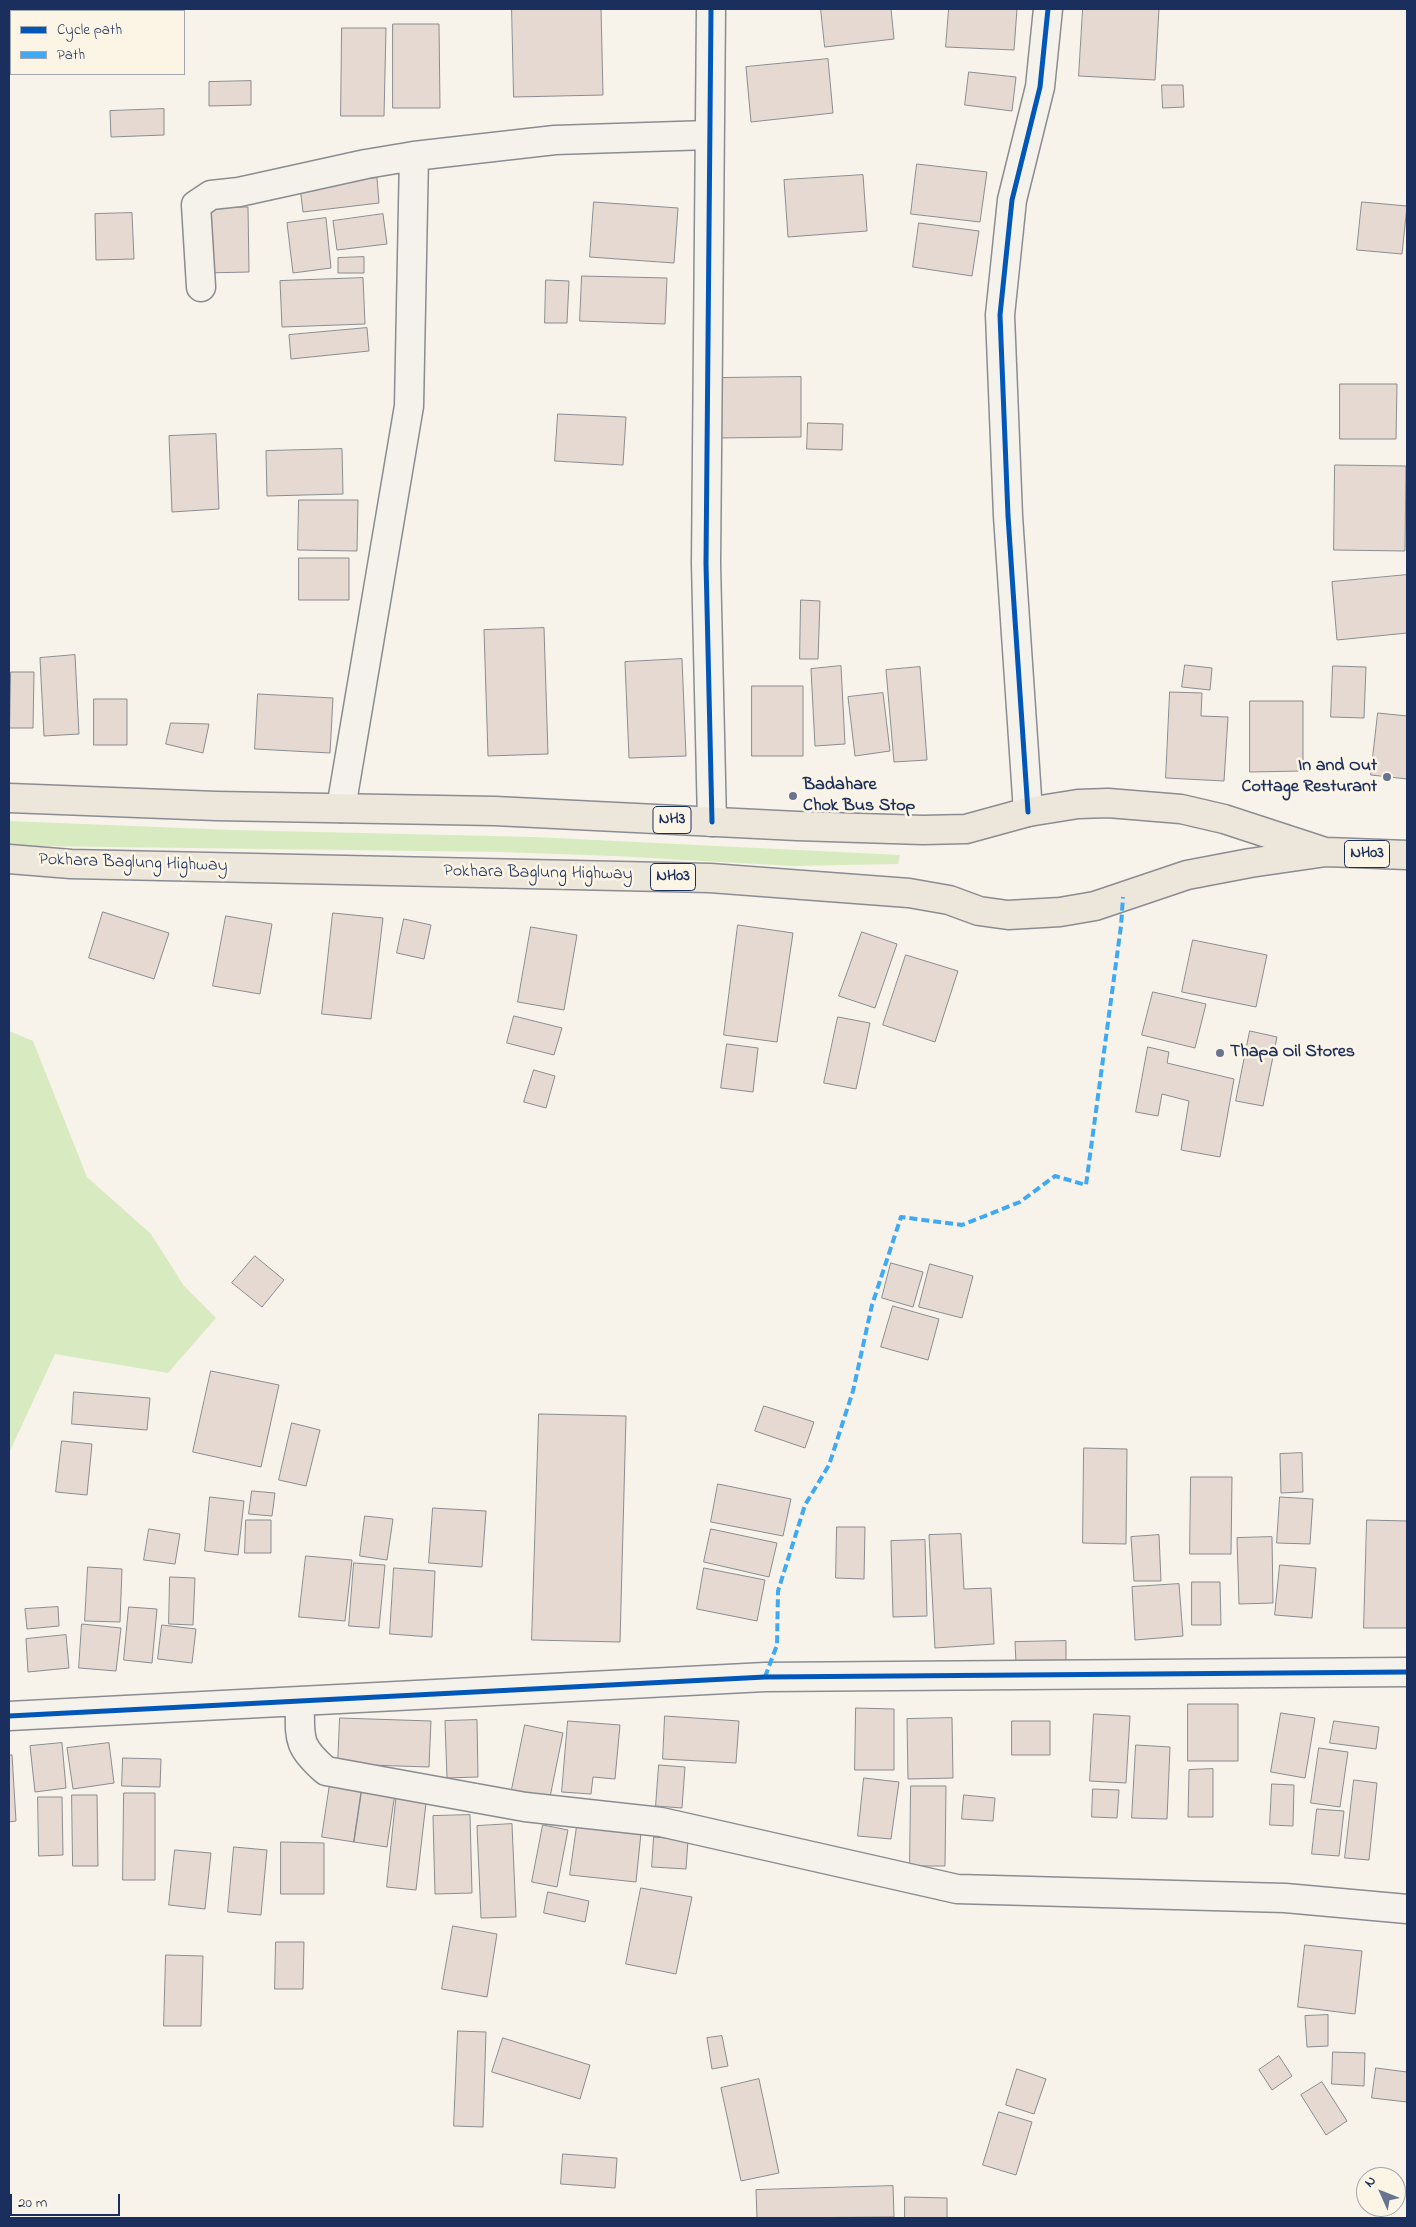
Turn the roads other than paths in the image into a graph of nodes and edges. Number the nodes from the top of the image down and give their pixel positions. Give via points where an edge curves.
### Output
1 (711, 9) edge
2 (1048, 9) edge
3 (709, 135) junction
4 (414, 156) junction
5 (201, 287) dead end
6 (9, 798) edge
7 (341, 808) junction
8 (1028, 812) junction
9 (712, 822) junction
10 (1326, 852) junction
11 (1407, 856) edge
12 (9, 859) edge
13 (1407, 1672) edge
14 (300, 1701) junction
15 (9, 1716) edge
16 (1407, 1909) edge

1 - 3 street
2 - 8 street via 1040,87 1012,200 1000,315 1008,516
3 - 4 street via 555,140
3 - 9 street via 706,563
4 - 5 street via 211,195 196,205
4 - 7 street via 409,406
6 - 7 highway, Pokhara Baglung Highway / NH3
7 - 9 highway, Pokhara Baglung Highway / NH3 via 495,811
8 - 9 highway, Pokhara Baglung Highway / NH3 via 966,829
8 - 10 highway, Pokhara Baglung Highway / NH3 via 1108,803 1181,809 1233,821
10 - 11 highway, Pokhara Baglung Highway / NH03
10 - 12 highway, Pokhara Baglung Highway / NH03 via 1188,875 1095,906 1008,915 909,893 729,879 71,864
13 - 14 street via 765,1677
14 - 15 street
14 - 16 street via 300,1742 326,1771 525,1807 661,1822 956,1889 1285,1898

